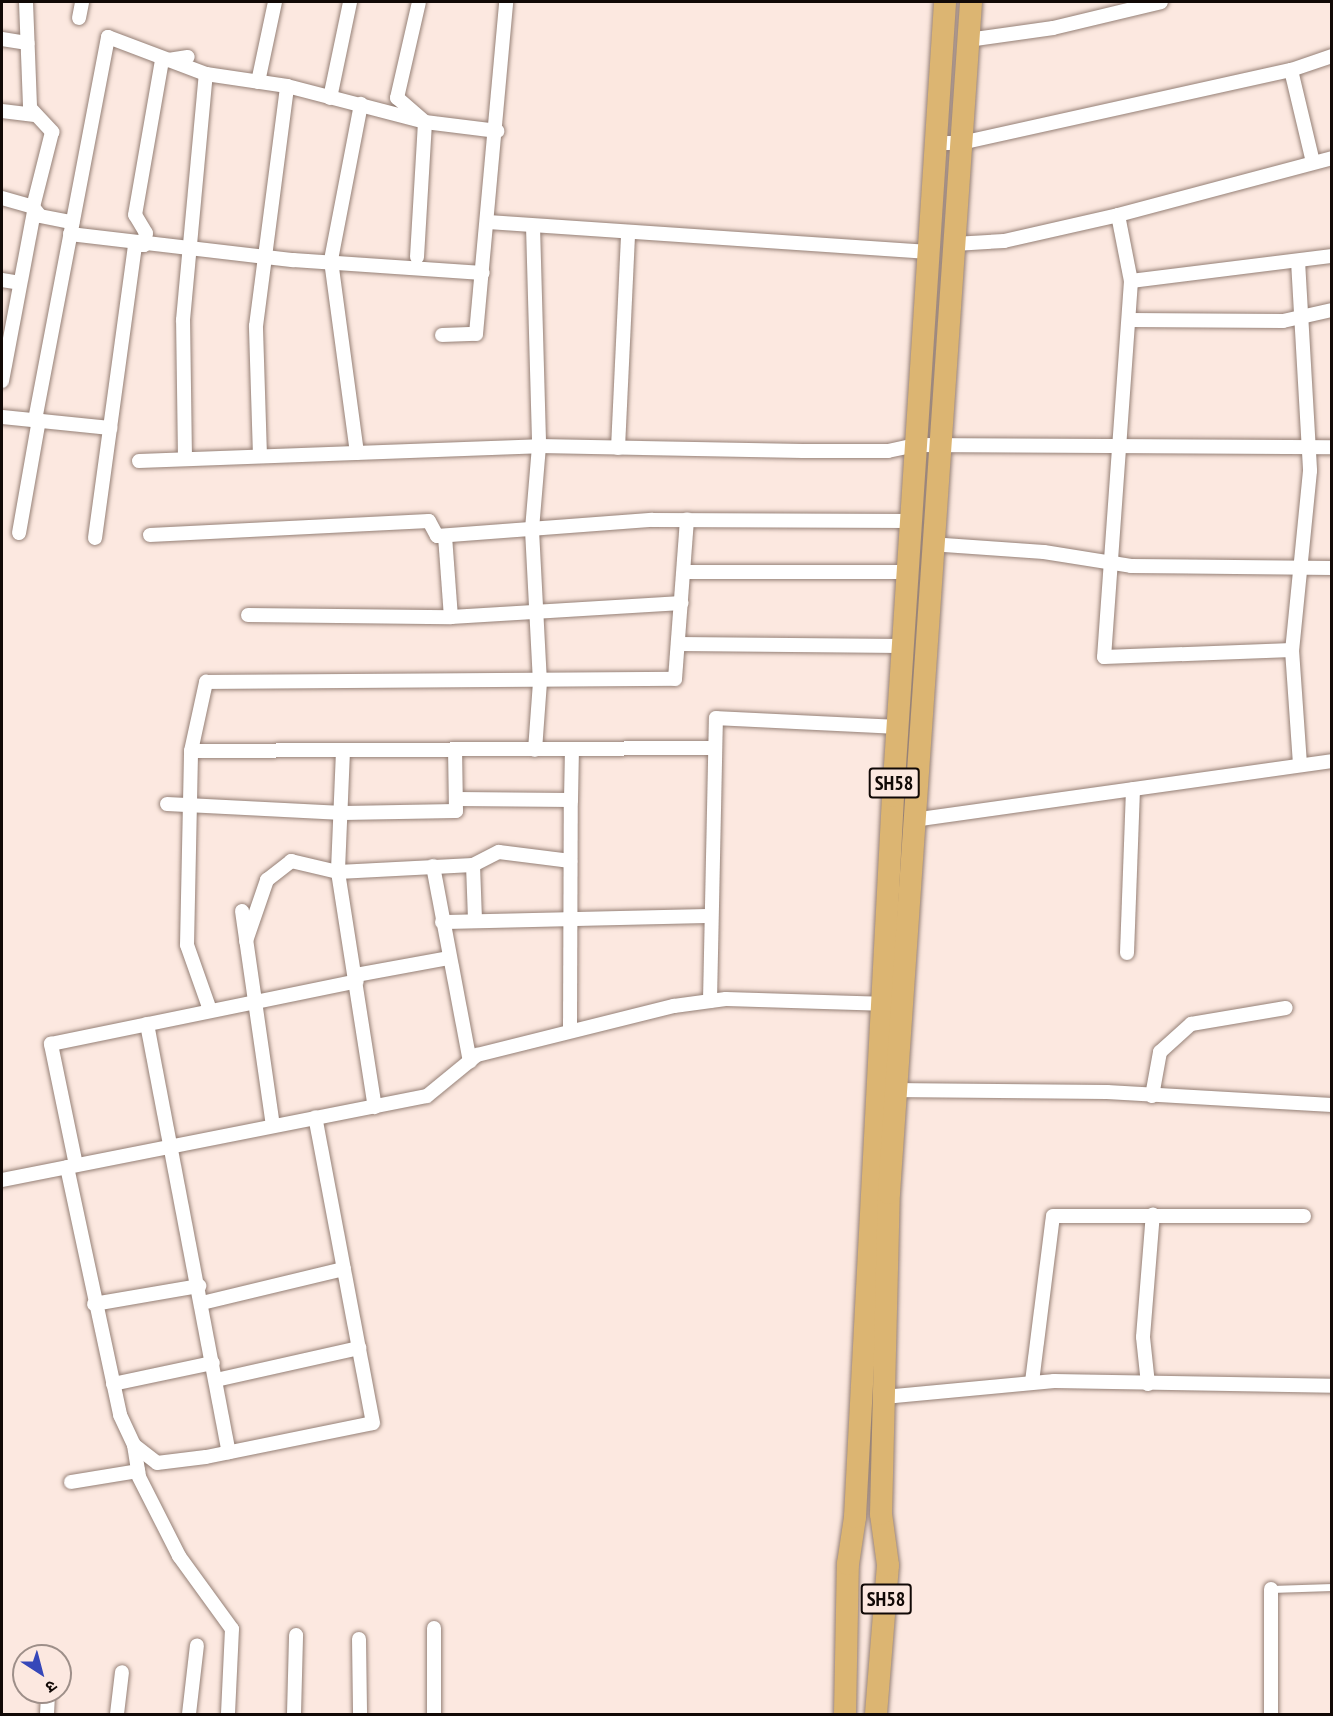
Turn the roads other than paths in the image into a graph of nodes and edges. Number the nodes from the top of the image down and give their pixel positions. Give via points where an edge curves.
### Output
1 (26, 2) edge
2 (82, 2) edge
3 (275, 2) edge
4 (350, 2) edge
5 (419, 2) edge
6 (506, 2) edge
7 (945, 2) edge
8 (971, 2) edge
9 (1161, 2) edge
10 (79, 18) dead end
11 (2, 39) edge
12 (968, 40) junction
13 (28, 43) junction
14 (1332, 56) edge
15 (188, 57) dead end
16 (162, 61) junction
17 (1291, 70) junction
18 (206, 74) junction
19 (258, 82) junction
20 (287, 86) junction
21 (330, 98) junction
22 (361, 104) junction
23 (2, 111) edge
24 (35, 115) junction
25 (425, 122) junction
26 (497, 131) junction
27 (936, 143) junction
28 (961, 143) junction
29 (1332, 158) edge
30 (1313, 162) junction
31 (2, 198) edge
32 (34, 209) junction
33 (1118, 215) junction
34 (488, 222) junction
35 (534, 226) junction
36 (71, 228) junction
37 (628, 233) junction
38 (954, 244) junction
39 (135, 245) junction
40 (192, 250) junction
41 (929, 252) junction
42 (1332, 256) edge
43 (264, 257) junction
44 (417, 257) dead end
45 (331, 260) junction
46 (1298, 261) junction
47 (483, 273) junction
48 (2, 280) edge
49 (1131, 281) junction
50 (20, 283) junction
51 (1332, 310) edge
52 (1304, 317) junction
53 (1129, 320) junction
54 (442, 335) dead end
55 (2, 381) edge
56 (2, 417) edge
57 (37, 420) junction
58 (110, 428) junction
59 (1118, 444) junction
60 (927, 445) junction
61 (539, 447) junction
62 (1332, 447) edge
63 (618, 448) junction
64 (1306, 449) junction
65 (357, 453) junction
66 (260, 456) junction
67 (185, 459) junction
68 (139, 461) dead end
69 (687, 519) junction
70 (911, 521) junction
71 (532, 530) junction
72 (19, 533) dead end
73 (150, 535) dead end
74 (445, 536) junction
75 (95, 538) dead end
76 (930, 544) junction
77 (1110, 562) junction
78 (1303, 568) junction
79 (1332, 568) edge
80 (684, 572) junction
81 (907, 572) junction
82 (682, 603) junction
83 (536, 612) junction
84 (248, 615) dead end
85 (451, 617) junction
86 (679, 644) junction
87 (902, 646) junction
88 (1292, 650) junction
89 (540, 682) junction
90 (897, 727) junction
91 (714, 748) junction
92 (572, 749) junction
93 (455, 750) junction
94 (535, 750) junction
95 (191, 751) junction
96 (343, 751) junction
97 (1332, 760) edge
98 (1300, 764) junction
99 (1133, 789) junction
100 (456, 799) junction
101 (571, 800) junction
102 (167, 804) dead end
103 (190, 805) junction
104 (343, 813) junction
105 (913, 820) junction
106 (570, 861) junction
107 (473, 865) junction
108 (433, 866) junction
109 (338, 872) junction
110 (242, 911) dead end
111 (572, 916) junction
112 (711, 916) junction
113 (475, 920) junction
114 (442, 922) junction
115 (246, 941) junction
116 (1127, 953) dead end
117 (449, 958) junction
118 (356, 978) junction
119 (255, 1001) junction
120 (710, 1001) junction
121 (881, 1004) junction
122 (1286, 1008) dead end
123 (210, 1010) junction
124 (147, 1023) junction
125 (570, 1030) junction
126 (470, 1062) junction
127 (886, 1090) junction
128 (1152, 1096) junction
129 (1332, 1105) edge
130 (375, 1107) junction
131 (315, 1118) junction
132 (273, 1125) junction
133 (173, 1144) junction
134 (72, 1166) junction
135 (2, 1178) edge
136 (1153, 1214) junction
137 (1304, 1216) dead end
138 (344, 1269) junction
139 (199, 1286) junction
140 (202, 1303) junction
141 (94, 1304) junction
142 (359, 1348) junction
143 (213, 1363) junction
144 (216, 1380) junction
145 (1032, 1383) junction
146 (113, 1384) junction
147 (1148, 1384) junction
148 (1332, 1386) edge
149 (884, 1396) junction
150 (134, 1445) junction
151 (229, 1452) junction
152 (138, 1471) junction
153 (71, 1482) dead end
154 (1332, 1587) edge
155 (1271, 1589) joint
156 (434, 1628) dead end
157 (296, 1635) dead end
158 (359, 1639) dead end
159 (197, 1645) dead end
160 (122, 1672) dead end
161 (117, 1714) edge
162 (189, 1714) edge
163 (228, 1714) edge
164 (294, 1714) edge
165 (360, 1714) edge
166 (434, 1714) edge
167 (845, 1714) edge
168 (876, 1714) edge
169 (1271, 1714) edge

1 - 13 street
2 - 10 street
3 - 19 street
4 - 21 street
5 - 25 street via 396,98
6 - 26 street
7 - 27 main road, SH58
8 - 12 main road, SH58
9 - 12 street via 1053,28
11 - 13 street
12 - 28 main road, SH58
13 - 24 street
14 - 17 street
15 - 16 street
16 - 18 street
16 - 36 street via 108,37
16 - 39 street via 135,215 146,233 144,245
17 - 28 street
17 - 30 street
18 - 19 street
18 - 40 street
19 - 20 street
20 - 21 street
20 - 43 street
21 - 22 street
22 - 25 street
22 - 45 street
23 - 24 street
24 - 32 street via 52,135
25 - 26 street
25 - 44 street
26 - 34 street
27 - 28 street
27 - 41 main road, SH58
28 - 38 main road, SH58
29 - 30 street
30 - 33 street
31 - 32 street
32 - 36 street
32 - 50 street
33 - 38 street via 1004,241
33 - 49 street
34 - 35 street
34 - 47 street
35 - 37 street
35 - 61 street
36 - 39 street
36 - 57 street
37 - 41 street
37 - 63 street
38 - 60 main road, SH58
39 - 40 street
39 - 58 street
40 - 43 street
40 - 67 street via 181,371
41 - 60 main road, SH58
42 - 46 street
43 - 45 street
43 - 66 street via 256,326
45 - 47 street
45 - 65 street
46 - 49 street
46 - 52 street
47 - 54 street via 476,334
48 - 50 street
49 - 53 street via 1125,306
50 - 55 street
51 - 52 street
52 - 53 street
52 - 64 street
53 - 59 street
56 - 57 street
57 - 58 street
57 - 72 street
58 - 75 street
59 - 60 street
59 - 64 street
59 - 77 street
60 - 63 street via 888,451
60 - 70 main road, SH58
60 - 76 main road, SH58
61 - 63 street
61 - 65 street
61 - 71 street
62 - 64 street
64 - 78 street via 1310,471
65 - 66 street
66 - 67 street
67 - 68 street
69 - 70 street
69 - 71 street
69 - 80 street
70 - 81 main road, SH58
71 - 74 street
71 - 83 street
73 - 74 street via 429,521 437,537
74 - 85 street
76 - 77 street
76 - 105 main road, SH58
77 - 78 street
77 - 88 street via 1104,657
78 - 79 street
78 - 88 street
80 - 81 street
80 - 82 street
81 - 87 main road, SH58
82 - 83 street
82 - 86 street
83 - 85 street
83 - 89 street
84 - 85 street
86 - 87 street
86 - 89 street via 675,679
87 - 90 main road, SH58
88 - 98 street
89 - 94 street
89 - 95 street via 206,682
90 - 91 street via 716,718
90 - 121 main road, SH58
91 - 92 street
91 - 112 street
92 - 94 street
92 - 101 street
93 - 94 street
93 - 96 street
93 - 100 street
95 - 96 street
95 - 103 street
96 - 104 street
97 - 98 street
98 - 99 street
99 - 105 street
99 - 116 street
100 - 101 street
100 - 104 street via 456,811
101 - 106 street
102 - 103 street
103 - 104 street
103 - 123 street via 187,945
104 - 109 street
105 - 127 main road, SH58
106 - 107 street via 499,852
106 - 111 street
107 - 108 street
107 - 113 street
108 - 109 street
108 - 114 street
109 - 115 street via 291,861 267,880
109 - 118 street
110 - 115 street
111 - 112 street
111 - 113 street
111 - 125 street
112 - 120 street
113 - 114 street
114 - 117 street
115 - 119 street
117 - 118 street
117 - 126 street
118 - 119 street
118 - 130 street
119 - 123 street
119 - 132 street
120 - 121 street
120 - 125 street
121 - 127 main road, SH58
122 - 128 street via 1191,1024 1160,1052
123 - 124 street
124 - 133 street
124 - 134 street via 51,1044
125 - 126 street via 477,1055
126 - 130 street via 427,1096
127 - 128 street
127 - 149 main road, SH58
127 - 167 main road, SH58 via 855,1516 848,1564
128 - 129 street
130 - 131 street
131 - 132 street
131 - 138 street
132 - 133 street
133 - 134 street
133 - 139 street
134 - 135 street
134 - 141 street
136 - 137 street
136 - 145 street via 1050,1218
136 - 147 street via 1143,1337
138 - 140 street
138 - 142 street
139 - 140 street
139 - 141 street
140 - 143 street
141 - 146 street
142 - 144 street
142 - 151 street via 373,1423
143 - 144 street
143 - 146 street
144 - 151 street
145 - 147 street
145 - 149 street
146 - 150 street
147 - 148 street
149 - 168 main road, SH58 via 880,1514 886,1547 884,1652
150 - 151 street via 165,1464
150 - 152 street
152 - 153 street
152 - 163 street via 179,1556 232,1629
154 - 155 lane
155 - 169 street
156 - 166 street
157 - 164 street
158 - 165 street
159 - 162 street
160 - 161 street

